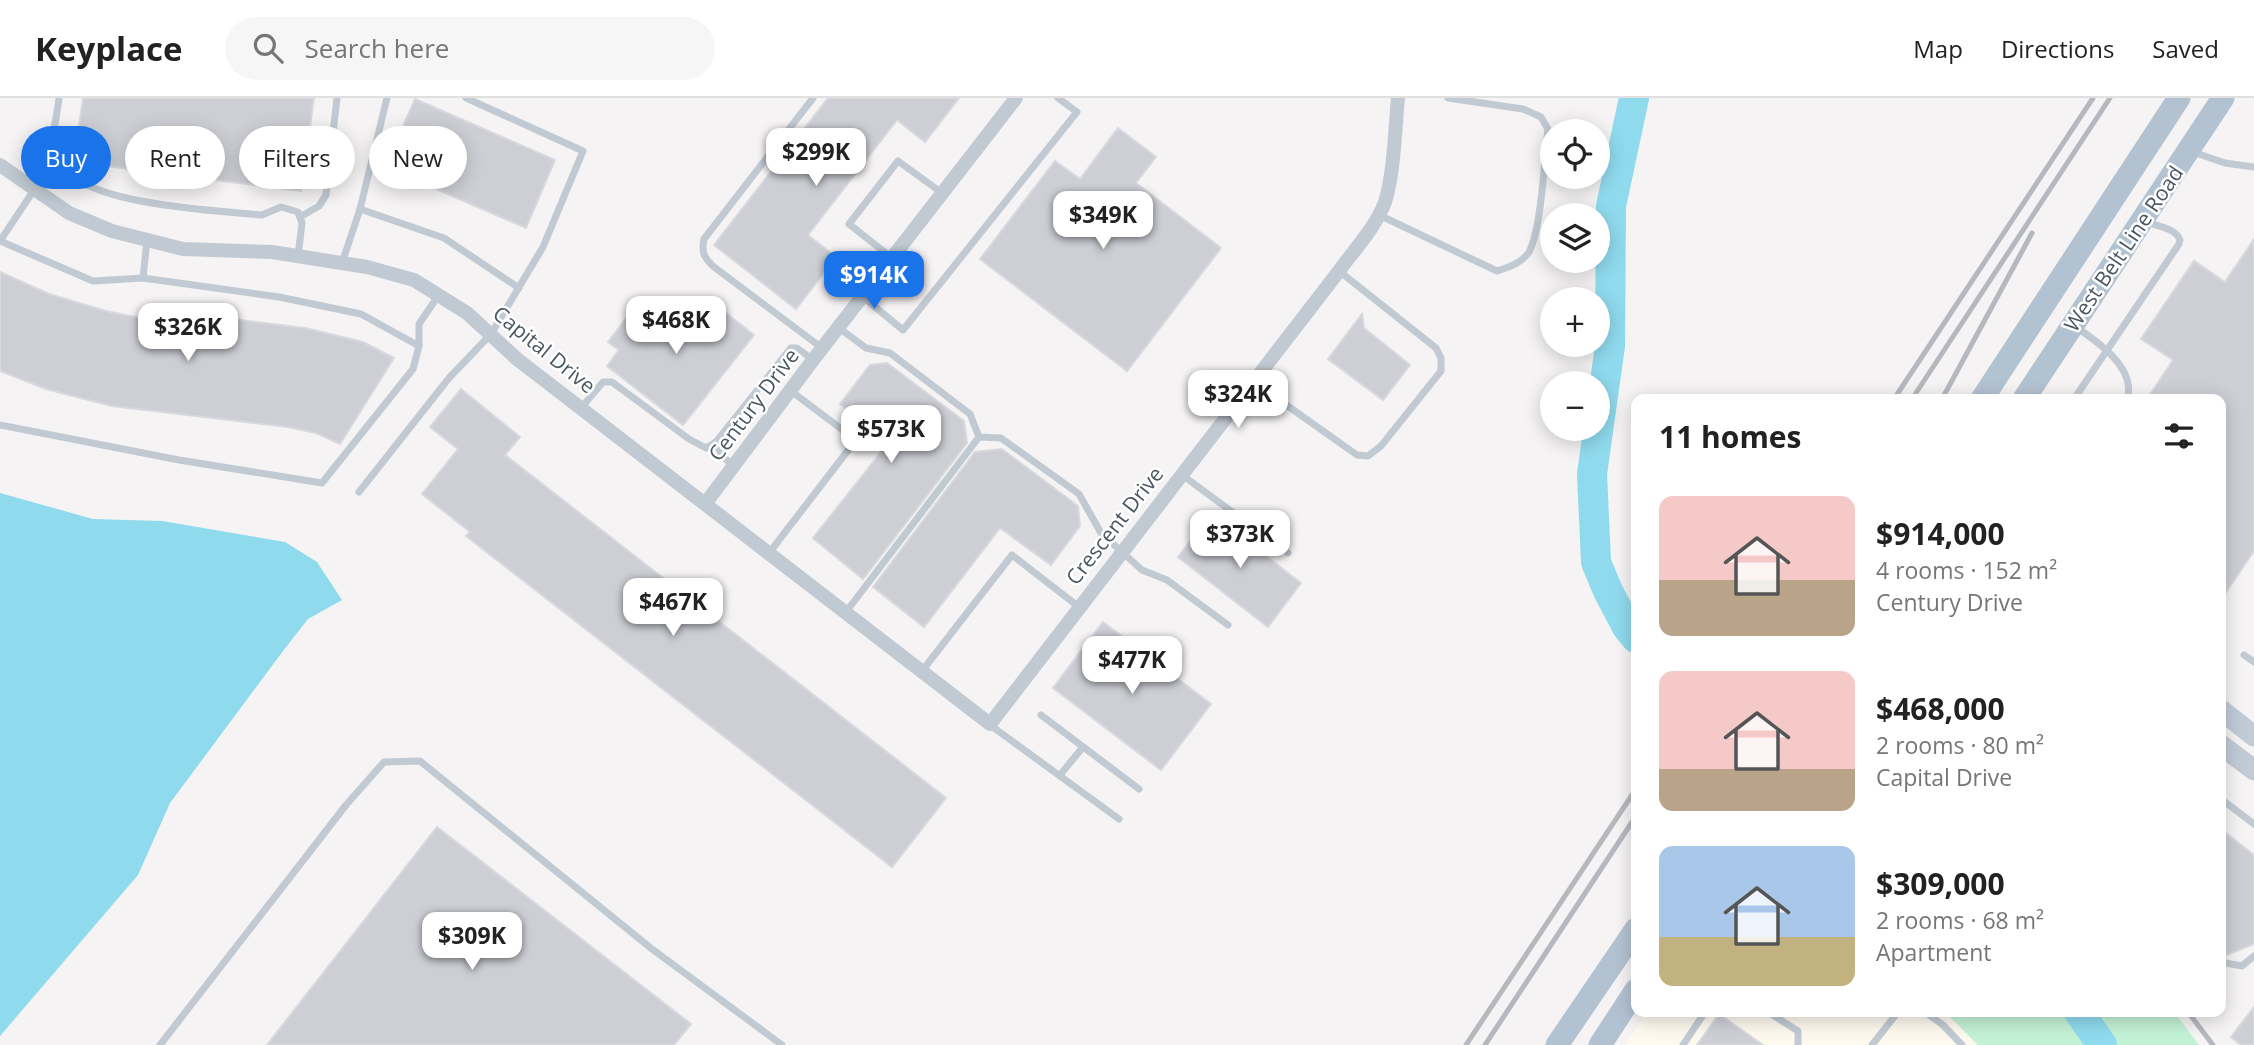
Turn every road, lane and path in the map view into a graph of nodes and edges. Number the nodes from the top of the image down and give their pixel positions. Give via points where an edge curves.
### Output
1 (59, 98) edge
2 (337, 98) edge
3 (387, 98) edge
4 (466, 98) edge
5 (813, 98) edge
6 (1016, 98) edge
7 (1058, 98) edge
8 (1398, 98) edge
9 (1448, 98) edge
10 (2179, 98) edge
11 (2223, 98) edge
12 (2189, 151) junction
13 (0, 165) edge
14 (2254, 167) edge
15 (21, 180) edge
16 (34, 189) joint
17 (942, 193) junction
18 (360, 209) junction
19 (1378, 215) junction
20 (300, 217) junction
21 (2143, 220) junction
22 (146, 240) junction
23 (298, 256) junction
24 (893, 258) junction
25 (342, 263) junction
26 (1339, 271) junction
27 (143, 278) junction
28 (519, 288) junction
29 (438, 296) junction
30 (863, 297) junction
31 (2073, 325) junction
32 (839, 328) junction
33 (491, 334) junction
34 (419, 346) junction
35 (822, 349) junction
36 (2108, 349) junction
37 (813, 360) junction
38 (1253, 382) junction
39 (791, 391) junction
40 (1985, 394) edge
41 (2027, 394) edge
42 (2077, 394) edge
43 (2129, 394) edge
44 (581, 408) junction
45 (0, 425) edge
46 (979, 438) junction
47 (716, 442) junction
48 (734, 466) junction
49 (1182, 474) junction
50 (359, 492) dead end
51 (705, 505) junction
52 (1121, 552) junction
53 (769, 553) junction
54 (1288, 553) dead end
55 (1079, 607) junction
56 (846, 613) junction
57 (1228, 625) dead end
58 (2244, 655) dead end
59 (2254, 662) edge
60 (922, 672) junction
61 (2226, 714) edge
62 (1041, 715) dead end
63 (990, 724) junction
64 (2254, 736) edge
65 (1083, 747) junction
66 (2226, 749) edge
67 (2254, 770) edge
68 (1060, 775) junction
69 (1139, 789) dead end
70 (2226, 803) edge
71 (1119, 819) dead end
72 (2254, 824) edge
73 (1631, 937) edge
74 (2254, 956) edge
75 (2226, 963) edge
76 (1631, 998) edge
77 (1703, 1017) edge
78 (1776, 1017) edge
79 (1894, 1017) edge
80 (1932, 1017) edge
81 (1567, 1041) edge
82 (160, 1045) edge
83 (782, 1045) edge
84 (1600, 1045) edge
85 (1683, 1045) edge
86 (1798, 1045) edge
87 (1872, 1045) edge
88 (1962, 1045) edge

1 - 20 lane via 52,154 70,177 132,201 262,215 281,207
2 - 20 lane via 326,195 319,206
3 - 18 lane
4 - 28 lane via 583,151 543,247
5 - 35 lane via 704,239 701,250 714,267
6 - 17 street, Century Drive
7 - 30 lane via 1077,112 903,330
8 - 19 street, Crescent Drive via 1388,189
9 - 19 lane via 1523,109 1541,117 1548,128 1537,225 1528,253 1497,271
10 - 40 main road, West Belt Line Road
11 - 12 main road, West Belt Line Road
12 - 14 lane
12 - 21 main road, West Belt Line Road
13 - 15 street, Capital Drive
16 - 22 street, Capital Drive via 69,213
16 - 27 lane via 0,241 93,281
17 - 24 street, Century Drive
17 - 24 lane via 898,161 849,224
18 - 25 lane
18 - 28 lane via 444,238
19 - 26 street, Crescent Drive
20 - 23 lane
21 - 31 main road, West Belt Line Road
21 - 36 lane via 2172,231 2180,240
22 - 23 street, Capital Drive via 183,249
22 - 27 lane
23 - 25 street, Capital Drive
24 - 30 street, Century Drive
25 - 29 street, Capital Drive via 414,280
26 - 38 street, Crescent Drive
26 - 38 lane via 1436,348 1441,371 1368,456 1357,455
27 - 34 lane via 361,314
28 - 33 lane
29 - 33 street, Capital Drive
29 - 34 lane via 419,324
30 - 32 street, Century Drive
31 - 36 lane
31 - 41 main road, West Belt Line Road
32 - 35 street, Century Drive
32 - 46 lane via 866,348 890,354 970,414
33 - 44 street, Capital Drive
33 - 50 lane via 449,378
34 - 45 lane via 413,369 322,483
35 - 37 street, Century Drive
36 - 42 lane
36 - 43 lane via 2129,382
37 - 39 street, Century Drive
37 - 47 lane via 791,348
38 - 49 street, Crescent Drive
39 - 48 street, Century Drive
39 - 53 lane via 856,440
44 - 47 lane via 603,382 612,382 689,439 706,448
44 - 51 street, Capital Drive
46 - 52 lane via 1000,438 1079,494 1101,533
46 - 56 lane
47 - 48 lane via 722,456
48 - 51 street, Century Drive
49 - 52 street, Crescent Drive
49 - 54 lane
51 - 53 street, Capital Drive
52 - 55 street, Crescent Drive
52 - 57 lane
53 - 56 street, Capital Drive
55 - 60 lane via 1012,555
55 - 63 street, Crescent Drive
56 - 60 street, Capital Drive
58 - 59 lane
60 - 63 street, Capital Drive
61 - 64 street
62 - 65 lane
63 - 68 lane
65 - 68 lane
65 - 69 lane
66 - 67 street
68 - 71 lane
70 - 72 lane
73 - 81 main road
74 - 75 lane via 2242,966
76 - 84 main road
77 - 85 lane
78 - 86 lane via 1798,1031
79 - 87 lane
80 - 88 lane
82 - 83 lane via 384,762 420,761 652,949

